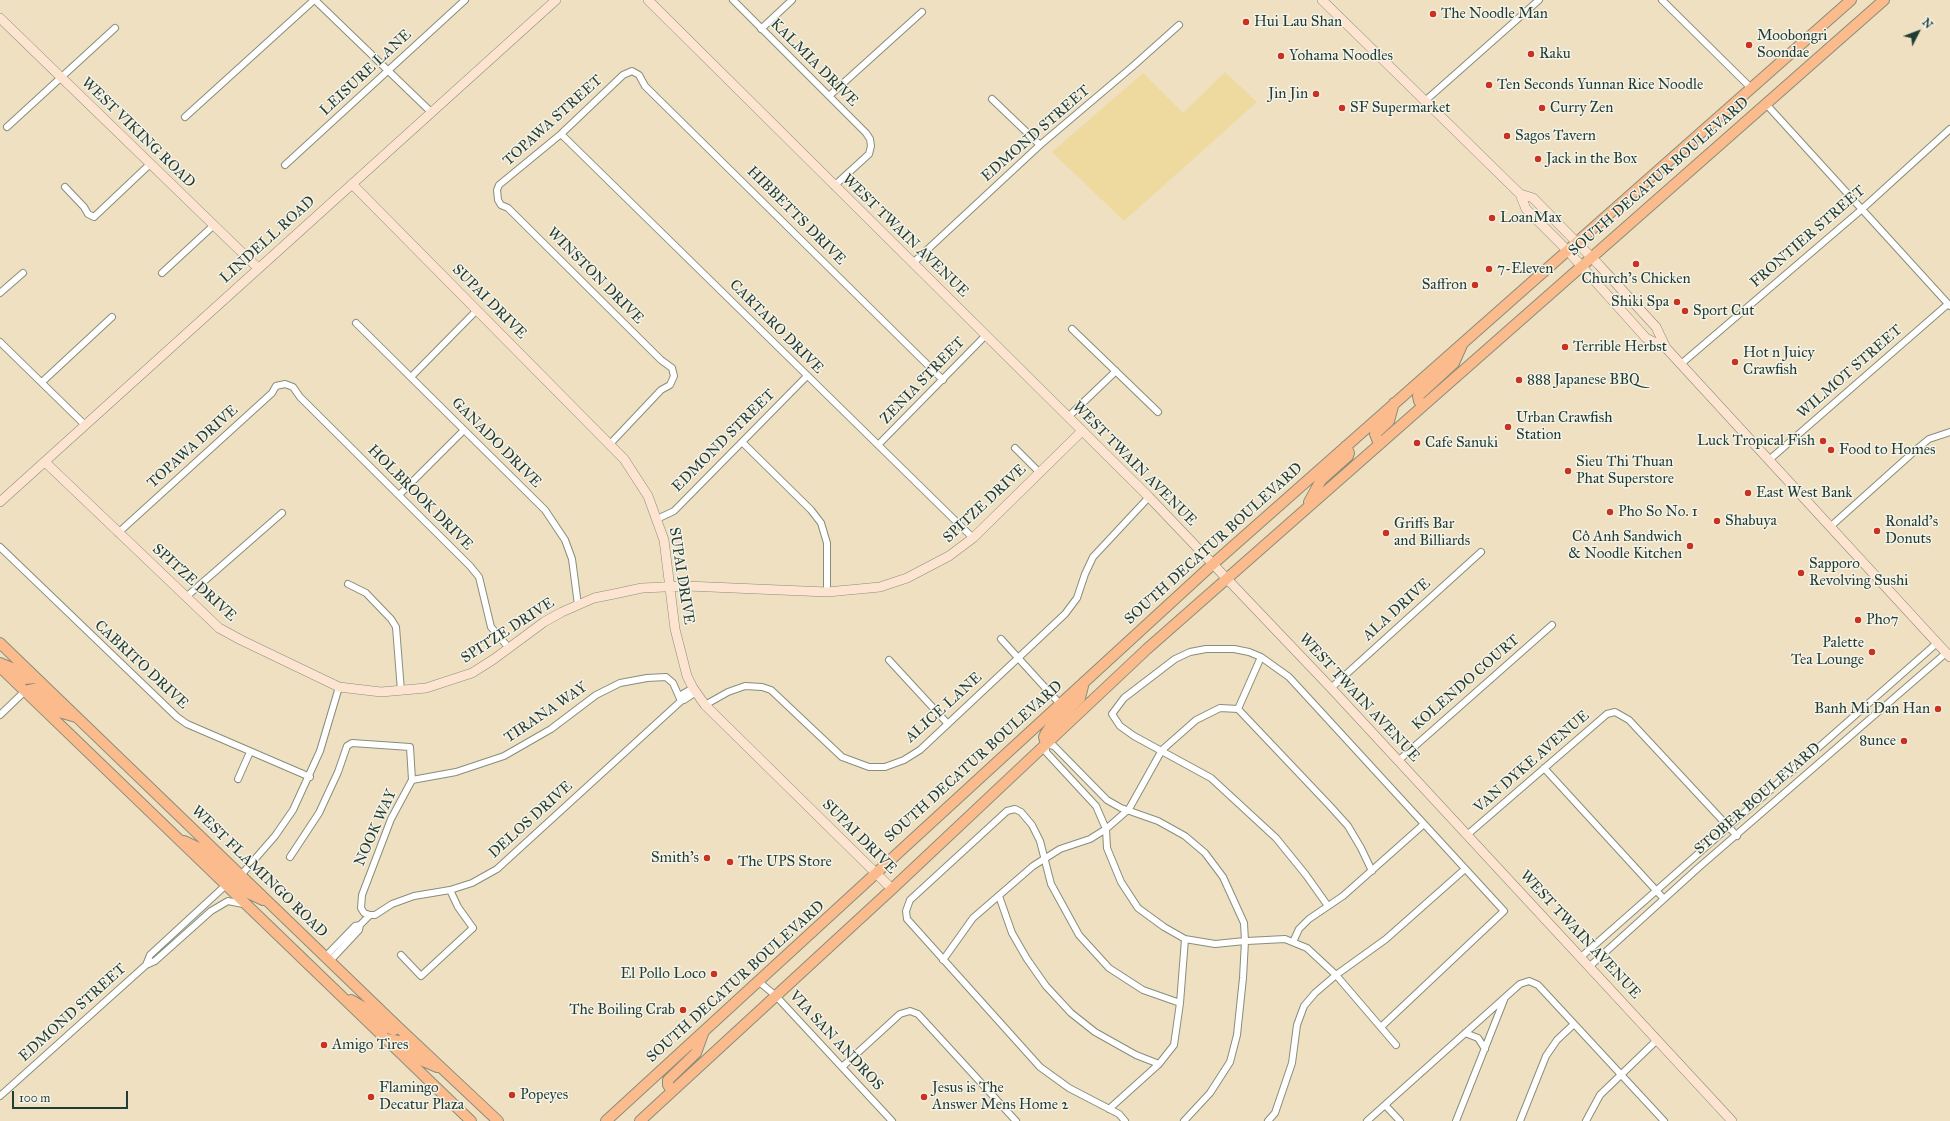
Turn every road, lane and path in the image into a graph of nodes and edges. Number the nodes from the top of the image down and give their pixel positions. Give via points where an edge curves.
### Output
1 (315, 0) edge
2 (465, 0) edge
3 (556, 0) edge
4 (648, 0) edge
5 (732, 0) edge
6 (792, 0) edge
7 (1322, 0) edge
8 (1539, 0) edge
9 (1662, 0) edge
10 (1851, 0) edge
11 (1884, 0) edge
12 (922, 12) dead end
13 (0, 18) edge
14 (1178, 25) dead end
15 (115, 28) dead end
16 (761, 29) junction
17 (388, 70) junction
18 (632, 71) joint
19 (61, 77) junction
20 (1751, 88) junction
21 (829, 96) junction
22 (992, 98) dead end
23 (1425, 101) junction
24 (1766, 104) junction
25 (431, 112) junction
26 (185, 117) dead end
27 (7, 127) dead end
28 (1950, 129) edge
29 (561, 134) junction
30 (1040, 145) junction
31 (150, 164) junction
32 (285, 165) dead end
33 (352, 184) junction
34 (834, 186) junction
35 (65, 187) dead end
36 (497, 194) joint
37 (1520, 194) junction
38 (1861, 210) junction
39 (214, 226) junction
40 (1577, 241) junction
41 (1566, 250) junction
42 (1591, 256) junction
43 (913, 263) junction
44 (1581, 266) junction
45 (258, 268) junction
46 (23, 273) dead end
47 (162, 273) dead end
48 (0, 294) edge
49 (1949, 305) edge
50 (477, 310) junction
51 (112, 317) dead end
52 (356, 323) dead end
53 (1072, 329) dead end
54 (986, 335) junction
55 (0, 342) edge
56 (1464, 342) junction
57 (1666, 348) junction
58 (1681, 364) junction
59 (1116, 371) junction
60 (807, 376) junction
61 (411, 377) junction
62 (943, 380) junction
63 (42, 382) junction
64 (284, 384) joint
65 (1394, 403) junction
66 (1422, 406) junction
67 (1158, 412) dead end
68 (1068, 417) junction
69 (85, 425) junction
70 (464, 430) junction
71 (1082, 431) junction
72 (1950, 432) edge
73 (742, 442) junction
74 (610, 444) junction
75 (1379, 444) junction
76 (878, 445) junction
77 (1346, 446) junction
78 (1015, 448) dead end
79 (1769, 460) junction
80 (45, 462) junction
81 (1040, 473) junction
82 (400, 496) junction
83 (1150, 497) junction
84 (0, 502) edge
85 (1305, 509) junction
86 (282, 513) dead end
87 (657, 519) junction
88 (1830, 527) junction
89 (118, 533) junction
90 (973, 538) junction
91 (0, 547) edge
92 (1481, 552) dead end
93 (1213, 564) junction
94 (1227, 578) junction
95 (348, 584) dead end
96 (670, 586) junction
97 (827, 592) junction
98 (186, 597) junction
99 (578, 605) junction
100 (1552, 625) dead end
101 (1001, 639) dead end
102 (0, 643) edge
103 (1937, 643) junction
104 (509, 648) junction
105 (1948, 655) edge
106 (1261, 657) junction
107 (1018, 658) junction
108 (888, 660) dead end
109 (0, 663) edge
110 (0, 667) edge
111 (36, 678) junction
112 (1084, 682) junction
113 (338, 687) junction
114 (1331, 688) junction
115 (694, 690) junction
116 (25, 691) junction
117 (401, 691) junction
118 (680, 698) junction
119 (1060, 704) junction
120 (705, 705) junction
121 (1238, 709) junction
122 (0, 715) edge
123 (78, 718) junction
124 (948, 724) junction
125 (1046, 744) junction
126 (1162, 750) junction
127 (250, 752) junction
128 (1398, 760) junction
129 (1544, 768) junction
130 (310, 777) junction
131 (238, 779) dead end
132 (412, 780) junction
133 (1129, 810) junction
134 (1424, 824) junction
135 (1729, 828) junction
136 (1106, 829) junction
137 (1467, 835) junction
138 (1737, 836) junction
139 (177, 838) junction
140 (290, 857) dead end
141 (1044, 859) junction
142 (1465, 870) junction
143 (1372, 871) junction
144 (876, 873) junction
145 (241, 875) junction
146 (226, 885) junction
147 (892, 889) junction
148 (450, 890) junction
149 (1656, 890) junction
150 (999, 896) junction
151 (1664, 899) junction
152 (270, 904) junction
153 (247, 905) junction
154 (1328, 906) junction
155 (370, 915) junction
156 (1185, 939) junction
157 (1245, 941) junction
158 (1292, 942) junction
159 (400, 955) dead end
160 (1581, 957) junction
161 (327, 959) junction
162 (943, 960) junction
163 (146, 965) junction
164 (1590, 966) junction
165 (1336, 975) junction
166 (758, 981) junction
167 (338, 993) junction
168 (776, 996) junction
169 (1505, 998) junction
170 (1180, 1003) junction
171 (1574, 1024) junction
172 (398, 1027) junction
173 (1381, 1027) junction
174 (704, 1031) junction
175 (1465, 1033) junction
176 (386, 1039) junction
177 (1657, 1040) junction
178 (1396, 1045) dead end
179 (1485, 1049) junction
180 (1159, 1064) junction
181 (842, 1067) junction
182 (442, 1069) junction
183 (1621, 1074) junction
184 (672, 1091) junction
185 (0, 1096) edge
186 (1385, 1105) junction
187 (1109, 1109) junction
188 (471, 1121) edge
189 (498, 1121) edge
190 (606, 1121) edge
191 (640, 1121) edge
192 (892, 1121) edge
193 (1016, 1121) edge
194 (1125, 1121) edge
195 (1184, 1121) edge
196 (1268, 1121) edge
197 (1367, 1121) edge
198 (1400, 1121) edge
199 (1456, 1121) edge
200 (1520, 1121) edge
201 (1586, 1121) edge
202 (1664, 1121) edge
203 (1732, 1121) edge

1 - 17 street
1 - 26 street
2 - 17 street, LEISURE LANE
3 - 25 street, LINDELL ROAD
4 - 34 street, WEST TWAIN AVENUE
5 - 16 street, KALMIA DRIVE
6 - 16 street
7 - 23 street
8 - 23 street
9 - 20 street
10 - 20 main road, SOUTH DECATUR BOULEVARD
11 - 24 main road, SOUTH DECATUR BOULEVARD
12 - 21 street
13 - 19 street, WEST VIKING ROAD
14 - 30 street, EDMOND STREET
15 - 19 street
16 - 21 street, KALMIA DRIVE
17 - 25 street
17 - 32 street, LEISURE LANE
18 - 29 street, TOPAWA STREET via 623,75
18 - 62 street, HIBBETTS DRIVE via 639,75 645,86
19 - 27 street
19 - 31 street, WEST VIKING ROAD
20 - 40 main road, SOUTH DECATUR BOULEVARD
21 - 34 street, KALMIA DRIVE via 866,133 871,146 865,160
22 - 30 street
23 - 37 street
24 - 38 street
24 - 42 main road, SOUTH DECATUR BOULEVARD
25 - 33 street, LINDELL ROAD
28 - 38 street, FRONTIER STREET
29 - 36 street, TOPAWA STREET via 499,186
29 - 60 street, CARTARO DRIVE
30 - 43 street, EDMOND STREET
31 - 35 street via 94,217 88,214
31 - 39 street, WEST VIKING ROAD
33 - 45 street, LINDELL ROAD
33 - 50 street, SUPAI DRIVE
34 - 43 street, WEST TWAIN AVENUE
36 - 74 street, WINSTON DRIVE via 501,205 508,208 672,368 674,376 670,385 661,390
37 - 40 street via 1533,198
37 - 41 street via 1526,209
38 - 49 street
38 - 58 street, FRONTIER STREET
39 - 45 street, WEST VIKING ROAD
39 - 47 street
40 - 41 main road, SOUTH DECATUR BOULEVARD
40 - 42 street
41 - 44 street
41 - 56 main road, SOUTH DECATUR BOULEVARD
42 - 44 main road, SOUTH DECATUR BOULEVARD
42 - 57 street via 1656,327
43 - 54 street, WEST TWAIN AVENUE
44 - 57 street via 1646,338
44 - 66 main road, SOUTH DECATUR BOULEVARD
45 - 69 street, LINDELL ROAD
46 - 48 street
49 - 79 street, WILMOT STREET
50 - 61 street
50 - 74 street, SUPAI DRIVE
51 - 63 street
52 - 61 street, GANADO DRIVE
53 - 59 street
54 - 62 street, ZENIA STREET
54 - 68 street, WEST TWAIN AVENUE
55 - 63 street
56 - 65 main road, SOUTH DECATUR BOULEVARD
56 - 66 main road via 1454,363 1418,396
57 - 58 street
58 - 79 street
59 - 67 street
59 - 68 street
60 - 73 street, EDMOND STREET
60 - 76 street, CARTARO DRIVE
61 - 70 street, GANADO DRIVE
62 - 76 street, ZENIA STREET
63 - 69 street
64 - 82 street, HOLBROOK DRIVE via 293,387
64 - 89 street, TOPAWA DRIVE via 276,386 272,393
65 - 75 main road via 1389,421 1375,434
65 - 77 main road, SOUTH DECATUR BOULEVARD
66 - 75 main road, SOUTH DECATUR BOULEVARD
68 - 71 street, WEST TWAIN AVENUE
69 - 80 street, LINDELL ROAD
70 - 82 street
70 - 99 street, GANADO DRIVE via 545,510 565,540 572,559
71 - 81 street, SPITZE DRIVE
71 - 83 street, WEST TWAIN AVENUE
72 - 88 street via 1929,439
73 - 87 street, EDMOND STREET via 674,511
73 - 97 street via 821,523 827,544
74 - 87 street, SUPAI DRIVE via 624,459 648,496
75 - 85 main road, SOUTH DECATUR BOULEVARD
76 - 90 street, CARTARO DRIVE
77 - 85 main road via 1348,456 1321,480
77 - 93 main road, SOUTH DECATUR BOULEVARD
78 - 81 street
79 - 88 street
80 - 84 street, LINDELL ROAD
80 - 89 street, SPITZE DRIVE
81 - 90 street, SPITZE DRIVE
82 - 104 street, HOLBROOK DRIVE via 479,577 491,627
83 - 93 street, WEST TWAIN AVENUE
83 - 107 street, ALICE LANE via 1093,557 1077,598 1065,614
85 - 94 main road, SOUTH DECATUR BOULEVARD
86 - 98 street
87 - 96 street, SUPAI DRIVE via 664,540
88 - 103 street
89 - 98 street, SPITZE DRIVE
90 - 97 street, SPITZE DRIVE via 949,556 907,578 880,586
91 - 127 street, CABRITO DRIVE via 176,717
92 - 114 street, ALA DRIVE
93 - 94 street, WEST TWAIN AVENUE
93 - 112 main road, SOUTH DECATUR BOULEVARD
94 - 114 street, WEST TWAIN AVENUE
94 - 125 main road, SOUTH DECATUR BOULEVARD
95 - 117 street via 366,593 396,627
96 - 97 street, SPITZE DRIVE
96 - 99 street, SPITZE DRIVE via 642,588
96 - 115 street, SUPAI DRIVE via 680,654 686,676
98 - 113 street, SPITZE DRIVE via 219,628
99 - 104 street, SPITZE DRIVE via 544,622
100 - 128 street, KOLENDO COURT
101 - 107 street
102 - 111 main road, WEST FLAMINGO ROAD
103 - 105 street
103 - 135 street, STOBER BOULEVARD
104 - 117 street, SPITZE DRIVE via 472,673 426,688
105 - 138 street, STOBER BOULEVARD
106 - 121 street
106 - 126 street via 1234,649 1206,648 1190,652 1175,659 1124,698 1112,714 1120,726
106 - 134 street via 1289,677
107 - 119 street
107 - 124 street, ALICE LANE
108 - 124 street
109 - 111 main road via 12,668 24,679
110 - 116 main road
111 - 123 main road, WEST FLAMINGO ROAD
112 - 119 main road, SOUTH DECATUR BOULEVARD
112 - 125 main road via 1080,698 1050,726 1044,737
113 - 117 street, SPITZE DRIVE via 381,692
113 - 130 street
114 - 128 street, WEST TWAIN AVENUE
115 - 118 street, DELOS DRIVE via 684,700
115 - 120 street, SUPAI DRIVE
116 - 122 street
116 - 123 main road via 34,689 60,712
116 - 139 main road
118 - 132 street, TIRANA WAY via 673,682 666,677 646,678 620,684 596,694 544,734 504,756 456,772
118 - 148 street, DELOS DRIVE via 509,860 497,870 472,883
119 - 144 main road, SOUTH DECATUR BOULEVARD
120 - 124 street, ALICE LANE via 745,686 771,690 842,757 869,767 885,767 904,760 920,750
120 - 144 street, SUPAI DRIVE
121 - 126 street via 1220,708 1196,720
121 - 143 street via 1348,826
123 - 145 main road, WEST FLAMINGO ROAD
125 - 133 street via 1054,746 1107,800
125 - 136 street via 1046,752 1096,806
125 - 147 main road, SOUTH DECATUR BOULEVARD
126 - 133 street
126 - 154 street via 1211,778 1247,810 1276,838
127 - 130 street, CABRITO DRIVE
127 - 131 street
128 - 137 street, WEST TWAIN AVENUE
129 - 135 street, VAN DYKE AVENUE via 1607,714 1615,712 1629,720
129 - 137 street, VAN DYKE AVENUE
129 - 149 street
130 - 145 street via 293,810 275,836
132 - 140 street, NOOK WAY via 410,747 352,743 347,746 319,813
132 - 155 street, NOOK WAY via 391,819 362,895 361,908 364,913
133 - 136 street
133 - 157 street via 1158,821 1185,836 1204,853 1223,877 1235,902 1244,923
134 - 142 street
134 - 143 street
135 - 138 street
135 - 149 street, STOBER BOULEVARD
136 - 141 street via 1090,839 1060,849
136 - 156 street via 1108,848 1121,882 1138,908
137 - 160 street, WEST TWAIN AVENUE
138 - 151 street, STOBER BOULEVARD
139 - 145 main road via 199,848 232,878 236,879
139 - 146 main road
141 - 150 street
141 - 162 street via 1040,841 1032,825 1021,812 1014,809 1007,811 910,900 906,911 907,919
141 - 170 street via 1052,884 1079,935 1109,968 1143,990
142 - 165 street via 1386,939
142 - 173 street via 1504,911
143 - 154 street
144 - 147 street, SUPAI DRIVE
144 - 166 main road, SOUTH DECATUR BOULEVARD
145 - 152 main road, WEST FLAMINGO ROAD
146 - 152 main road via 238,884 246,892
146 - 153 main road
146 - 163 street, EDMOND STREET via 150,955
147 - 168 main road, SOUTH DECATUR BOULEVARD
148 - 155 street, DELOS DRIVE via 414,896
148 - 159 street via 473,928 421,976
149 - 151 street
149 - 160 street, STOBER BOULEVARD
150 - 162 street via 974,918
150 - 180 street via 1012,933 1027,959 1046,986 1071,1013 1096,1032 1136,1055
151 - 164 street, STOBER BOULEVARD
152 - 161 main road, WEST FLAMINGO ROAD
153 - 163 street, EDMOND STREET via 224,902 156,961
153 - 167 main road
154 - 158 street via 1299,929
155 - 161 street, DELOS DRIVE via 360,925 359,930
156 - 157 street via 1214,944
156 - 170 street
157 - 158 street
157 - 195 street via 1237,1034 1230,1062 1210,1093
158 - 165 street via 1307,948
160 - 164 street, WEST TWAIN AVENUE
161 - 172 main road, WEST FLAMINGO ROAD
162 - 187 street via 1040,1067 1069,1088
163 - 185 street, EDMOND STREET
164 - 177 street, WEST TWAIN AVENUE
165 - 173 street
165 - 196 street via 1314,993 1304,1006 1297,1025 1292,1063 1275,1113
166 - 168 street, VIA SAN ANDROS
166 - 174 main road, SOUTH DECATUR BOULEVARD
167 - 172 main road via 365,1008 386,1027 394,1030
167 - 176 main road
168 - 181 street, VIA SAN ANDROS
168 - 184 main road, SOUTH DECATUR BOULEVARD
169 - 171 street via 1520,984 1534,981
169 - 175 street
169 - 179 street
170 - 180 street via 1174,1045
171 - 183 street
171 - 200 street via 1546,1056
172 - 182 main road, WEST FLAMINGO ROAD
173 - 178 street
174 - 184 main road via 696,1053 668,1080
174 - 190 main road, SOUTH DECATUR BOULEVARD
175 - 179 street via 1478,1038
175 - 186 street
176 - 182 main road via 399,1041 422,1061
176 - 188 main road
177 - 183 street
177 - 203 street, WEST TWAIN AVENUE
179 - 199 street
180 - 187 street
181 - 192 street, VIA SAN ANDROS
181 - 193 street via 900,1014 910,1011 918,1014
182 - 189 main road, WEST FLAMINGO ROAD
183 - 201 street via 1600,1095
183 - 202 street
184 - 191 main road, SOUTH DECATUR BOULEVARD
186 - 197 street
186 - 198 street
187 - 194 street

